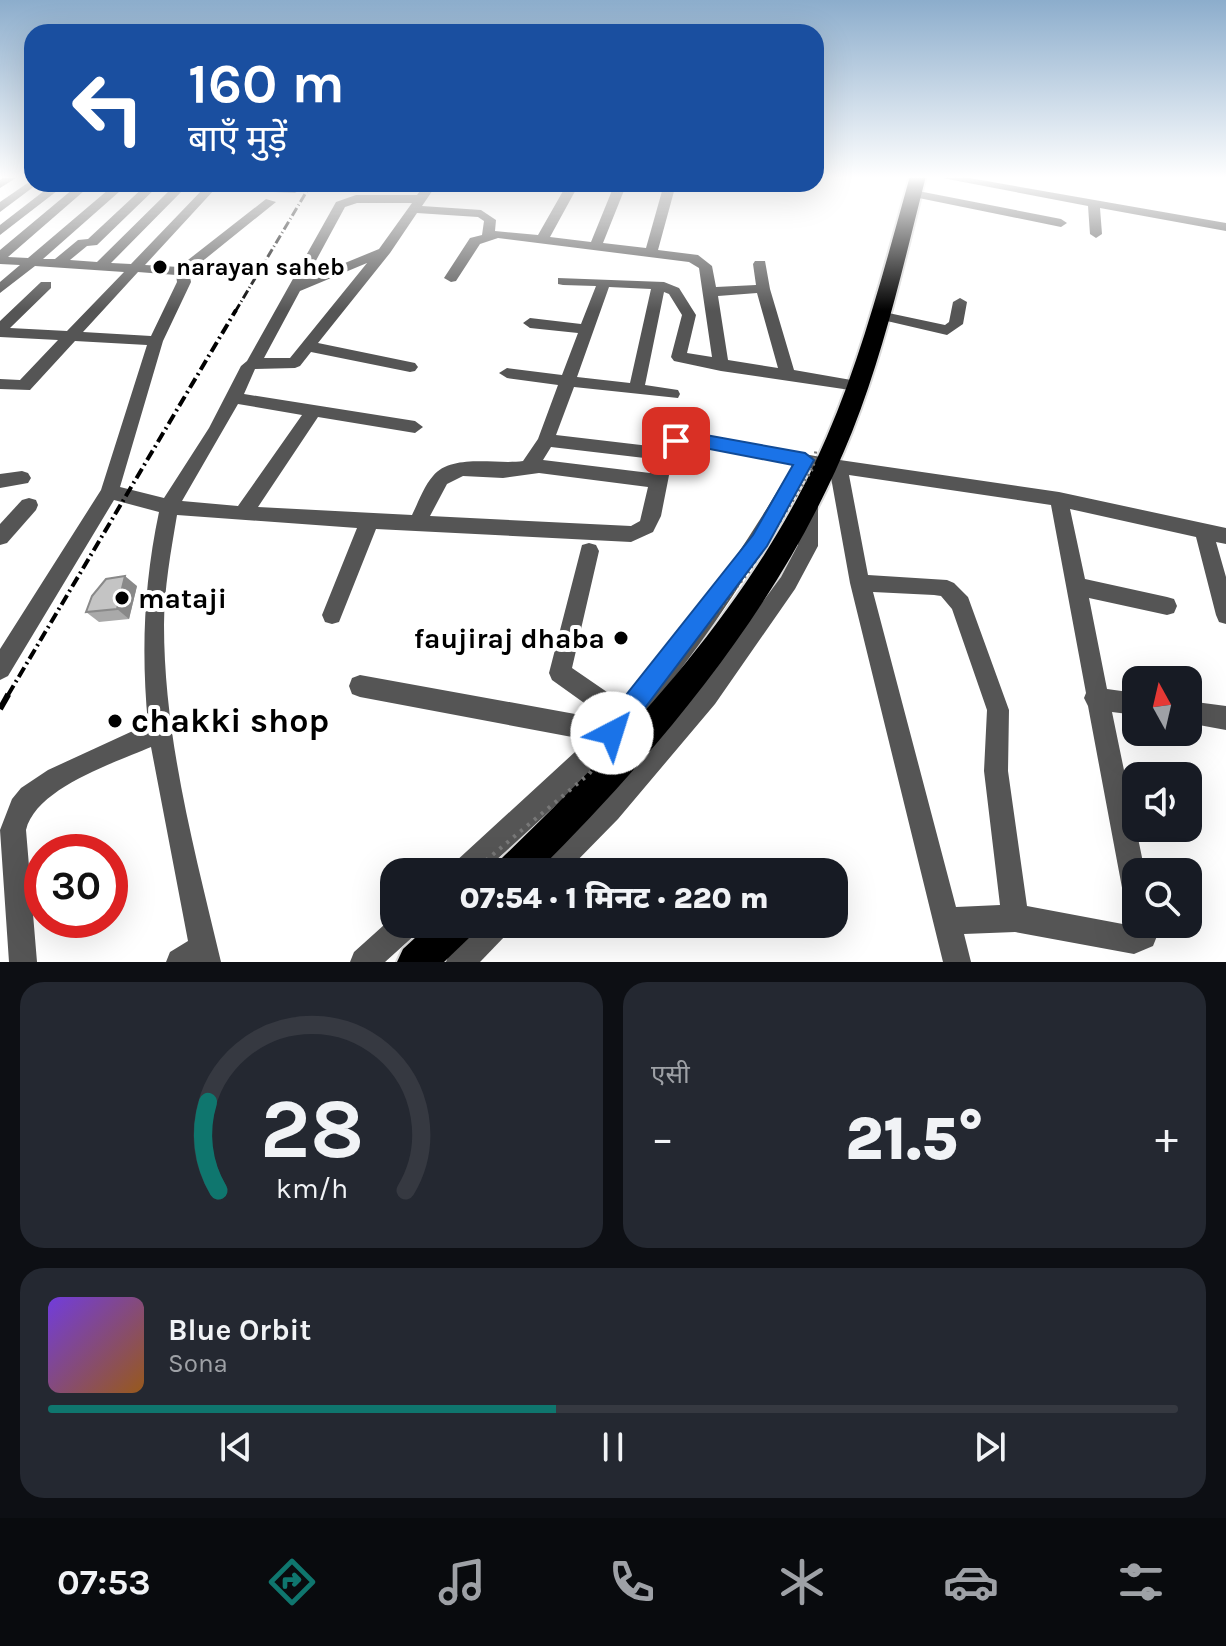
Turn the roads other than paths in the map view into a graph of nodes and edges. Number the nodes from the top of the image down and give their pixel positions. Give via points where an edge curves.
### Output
1 (42, 221) edge
2 (78, 221) edge
3 (115, 221) edge
4 (145, 221) edge
5 (179, 221) edge
6 (246, 221) edge
7 (333, 221) edge
8 (406, 221) edge
9 (490, 221) edge
10 (553, 221) edge
11 (606, 221) edge
12 (660, 221) edge
13 (906, 221) edge
14 (1053, 221) edge
15 (1095, 221) edge
16 (1192, 221) edge
17 (1061, 223) dead end
18 (1226, 227) edge
19 (1096, 234) dead end
20 (488, 235) junction
21 (0, 238) edge
22 (21, 239) junction
23 (542, 240) junction
24 (595, 247) junction
25 (385, 250) junction
26 (651, 253) junction
27 (0, 259) edge
28 (29, 262) junction
29 (58, 264) junction
30 (760, 264) dead end
31 (98, 268) junction
32 (135, 268) junction
33 (182, 271) junction
34 (0, 272) edge
35 (451, 278) dead end
36 (563, 281) dead end
37 (46, 285) dead end
38 (603, 285) junction
39 (659, 285) junction
40 (297, 288) junction
41 (0, 289) edge
42 (763, 289) junction
43 (710, 292) junction
44 (960, 302) dead end
45 (879, 315) junction
46 (530, 323) dead end
47 (585, 329) junction
48 (0, 331) edge
49 (69, 337) junction
50 (156, 341) junction
51 (307, 346) junction
52 (254, 363) junction
53 (721, 366) junction
54 (410, 367) dead end
55 (507, 373) dead end
56 (788, 375) junction
57 (569, 381) junction
58 (0, 384) edge
59 (857, 386) junction
60 (636, 390) junction
61 (672, 394) dead end
62 (234, 398) junction
63 (314, 410) junction
64 (415, 427) dead end
65 (546, 440) junction
66 (663, 454) junction
67 (822, 460) junction
68 (529, 467) junction
69 (22, 478) dead end
70 (0, 481) edge
71 (655, 481) junction
72 (110, 492) junction
73 (809, 499) junction
74 (1059, 499) junction
75 (29, 505) dead end
76 (169, 507) junction
77 (243, 514) junction
78 (370, 520) junction
79 (418, 522) junction
80 (1204, 532) junction
81 (1226, 536) edge
82 (0, 537) edge
83 (589, 551) dead end
84 (860, 583) junction
85 (1076, 586) junction
86 (1167, 606) dead end
87 (332, 615) dead end
88 (1226, 615) edge
89 (0, 669) edge
90 (360, 686) dead end
91 (1095, 698) junction
92 (1122, 702) edge
93 (1202, 714) edge
94 (1226, 718) edge
95 (618, 726) junction
96 (158, 731) junction
97 (479, 858) edge
98 (525, 858) edge
99 (562, 858) edge
100 (1129, 858) edge
101 (1015, 918) junction
102 (946, 921) junction
103 (391, 938) edge
104 (442, 938) edge
105 (483, 938) edge
106 (1122, 938) edge
107 (206, 954) edge
108 (23, 962) edge
109 (180, 962) edge
110 (364, 962) edge
111 (416, 962) edge
112 (460, 962) edge
113 (957, 962) edge

1 - 22 street
2 - 28 street
3 - 29 street
4 - 31 street
5 - 32 street
6 - 33 street
7 - 40 street
8 - 25 street
9 - 20 street
10 - 23 street
11 - 24 street
12 - 26 street
13 - 45 highway
14 - 17 street
15 - 19 street
16 - 18 street
20 - 23 street
20 - 35 street via 475,241
21 - 22 street
22 - 27 street
23 - 24 street
24 - 26 street
25 - 40 street
25 - 51 street
26 - 43 street via 704,263
27 - 28 street
28 - 29 street
28 - 34 street
28 - 41 street
29 - 31 street
30 - 42 street
31 - 32 street
32 - 33 street
32 - 49 street
33 - 50 street via 184,282
36 - 38 street
37 - 48 street
38 - 39 street
38 - 47 street
39 - 53 street via 679,294 688,309 679,357
39 - 60 street
40 - 52 street
42 - 43 street
42 - 56 street
43 - 53 street
44 - 45 street via 956,324 947,330
45 - 59 highway
46 - 47 street
47 - 57 street
48 - 49 street
49 - 50 street
49 - 58 street via 24,386
50 - 72 street
51 - 52 street via 289,365
51 - 54 street
52 - 62 street
53 - 56 street
55 - 57 street
56 - 59 street
57 - 60 street
57 - 65 street
59 - 67 highway
60 - 61 street
62 - 63 street
62 - 76 street
63 - 64 street
63 - 77 street
65 - 66 street
65 - 68 street
66 - 67 street via 667,446 689,439
66 - 71 street
67 - 73 highway
67 - 74 street
67 - 84 street
67 - 95 street
68 - 71 street
68 - 79 street via 449,473 440,479
69 - 70 street
71 - 79 street via 649,523 631,534
72 - 76 street
72 - 89 street
73 - 98 highway via 770,567 646,731
73 - 99 street via 808,546 788,583 707,696
74 - 80 street
74 - 85 street
75 - 82 street
76 - 77 street
76 - 96 street via 155,595
77 - 78 street
78 - 79 street
78 - 87 street
80 - 81 street
80 - 88 street
83 - 95 street via 560,673
84 - 101 street via 934,586 947,589 961,604 998,710 996,771
84 - 102 street
85 - 86 street
85 - 91 street
90 - 95 street
91 - 92 street
91 - 100 street
93 - 94 street
95 - 97 street
96 - 107 street
96 - 108 street via 47,785 18,812 13,830
101 - 102 street
101 - 106 street
102 - 113 street
103 - 110 street
104 - 111 highway
105 - 112 street
107 - 109 street

